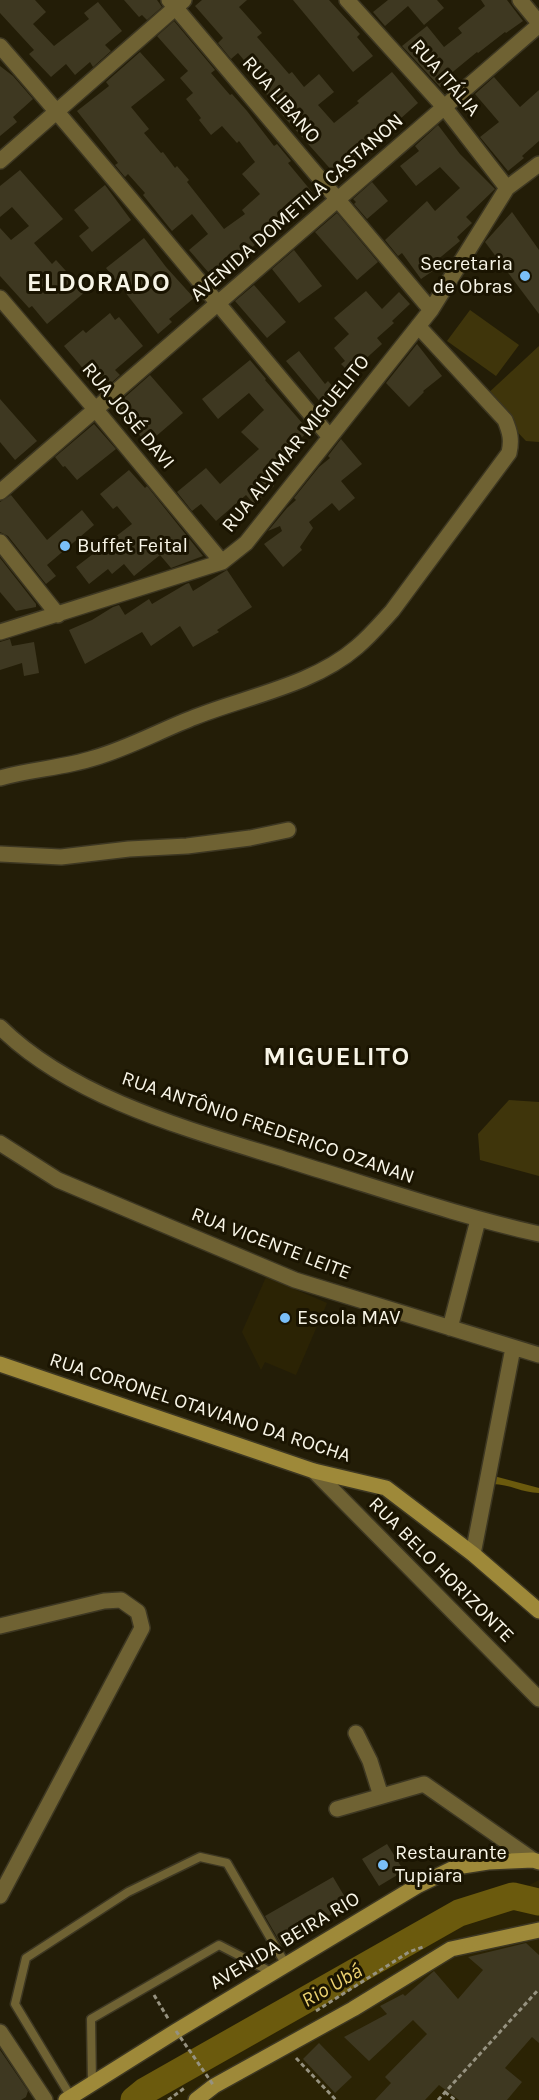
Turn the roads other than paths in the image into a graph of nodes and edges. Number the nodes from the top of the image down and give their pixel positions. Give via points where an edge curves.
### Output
1 (347, 0) edge
2 (520, 0) edge
3 (176, 3) edge
4 (539, 24) edge
5 (0, 46) edge
6 (445, 108) junction
7 (57, 110) junction
8 (0, 161) edge
9 (538, 166) edge
10 (507, 188) junction
11 (339, 199) junction
12 (0, 298) edge
13 (217, 304) junction
14 (431, 310) junction
15 (418, 326) junction
16 (96, 410) junction
17 (330, 436) junction
18 (0, 492) edge
19 (0, 542) edge
20 (222, 562) junction
21 (58, 615) junction
22 (0, 632) edge
23 (0, 778) edge
24 (288, 830) dead end
25 (0, 854) edge
26 (0, 1027) edge
27 (0, 1143) edge
28 (478, 1220) junction
29 (539, 1234) edge
30 (450, 1328) junction
31 (513, 1348) junction
32 (539, 1355) edge
33 (0, 1364) edge
34 (314, 1471) junction
35 (473, 1554) junction
36 (539, 1611) edge
37 (0, 1626) edge
38 (539, 1699) edge
39 (356, 1733) dead end
40 (381, 1796) junction
41 (337, 1809) dead end
42 (536, 1861) edge
43 (0, 1896) edge
44 (539, 1930) edge
45 (279, 1969) junction
46 (0, 2032) edge
47 (92, 2084) junction
48 (70, 2099) edge
49 (45, 2100) edge
50 (196, 2100) edge

1 - 6 street, RUA ITÁLIA
2 - 4 street
3 - 7 street
3 - 11 street, RUA LIBANO
4 - 6 street, AVENIDA DOMETILA CASTANON
5 - 7 street
6 - 10 street, RUA ITÁLIA
6 - 11 street, AVENIDA DOMETILA CASTANON
7 - 8 street
7 - 13 street
9 - 10 street, RUA ALVIMAR MIGUELITO
10 - 14 street, RUA ALVIMAR MIGUELITO
11 - 13 street, AVENIDA DOMETILA CASTANON
11 - 14 street, RUA LIBANO
12 - 16 street, RUA JOSÉ DAVI
13 - 16 street, AVENIDA DOMETILA CASTANON
13 - 17 street
14 - 15 street, RUA ALVIMAR MIGUELITO
15 - 17 street, RUA ALVIMAR MIGUELITO
15 - 23 street via 505,420 512,437 509,453 376,629 336,662 300,680 91,759
16 - 18 street, AVENIDA DOMETILA CASTANON
16 - 20 street, RUA JOSÉ DAVI
17 - 20 street, RUA ALVIMAR MIGUELITO via 246,543
19 - 21 street
20 - 21 street, RUA ALVIMAR MIGUELITO
21 - 22 street, RUA ALVIMAR MIGUELITO
24 - 25 street via 250,838 61,857
26 - 28 street, RUA ANTÔNIO FREDERICO OZANAN via 72,1081 114,1100 193,1130
27 - 30 street, RUA VICENTE LEITE via 66,1184 295,1280
28 - 29 street, RUA ANTÔNIO FREDERICO OZANAN
28 - 30 street
30 - 31 street, RUA VICENTE LEITE
31 - 32 street, RUA VICENTE LEITE
31 - 35 street
33 - 34 main road, RUA CORONEL OTAVIANO DA ROCHA
34 - 35 main road, RUA CORONEL OTAVIANO DA ROCHA via 386,1488
34 - 38 street, RUA BELO HORIZONTE
35 - 36 main road, RUA CORONEL OTAVIANO DA ROCHA
37 - 43 street via 122,1600 138,1612 142,1628
39 - 40 street
40 - 41 street
40 - 42 street via 424,1784
42 - 45 main road, AVENIDA BEIRA RIO via 456,1867 417,1886
44 - 50 main road via 451,1949
45 - 47 main road, AVENIDA BEIRA RIO
45 - 47 lane via 219,1945 91,2019
45 - 48 lane via 227,1863 200,1857 128,1892 27,1958 15,2004
46 - 49 street
47 - 48 main road, AVENIDA BEIRA RIO

